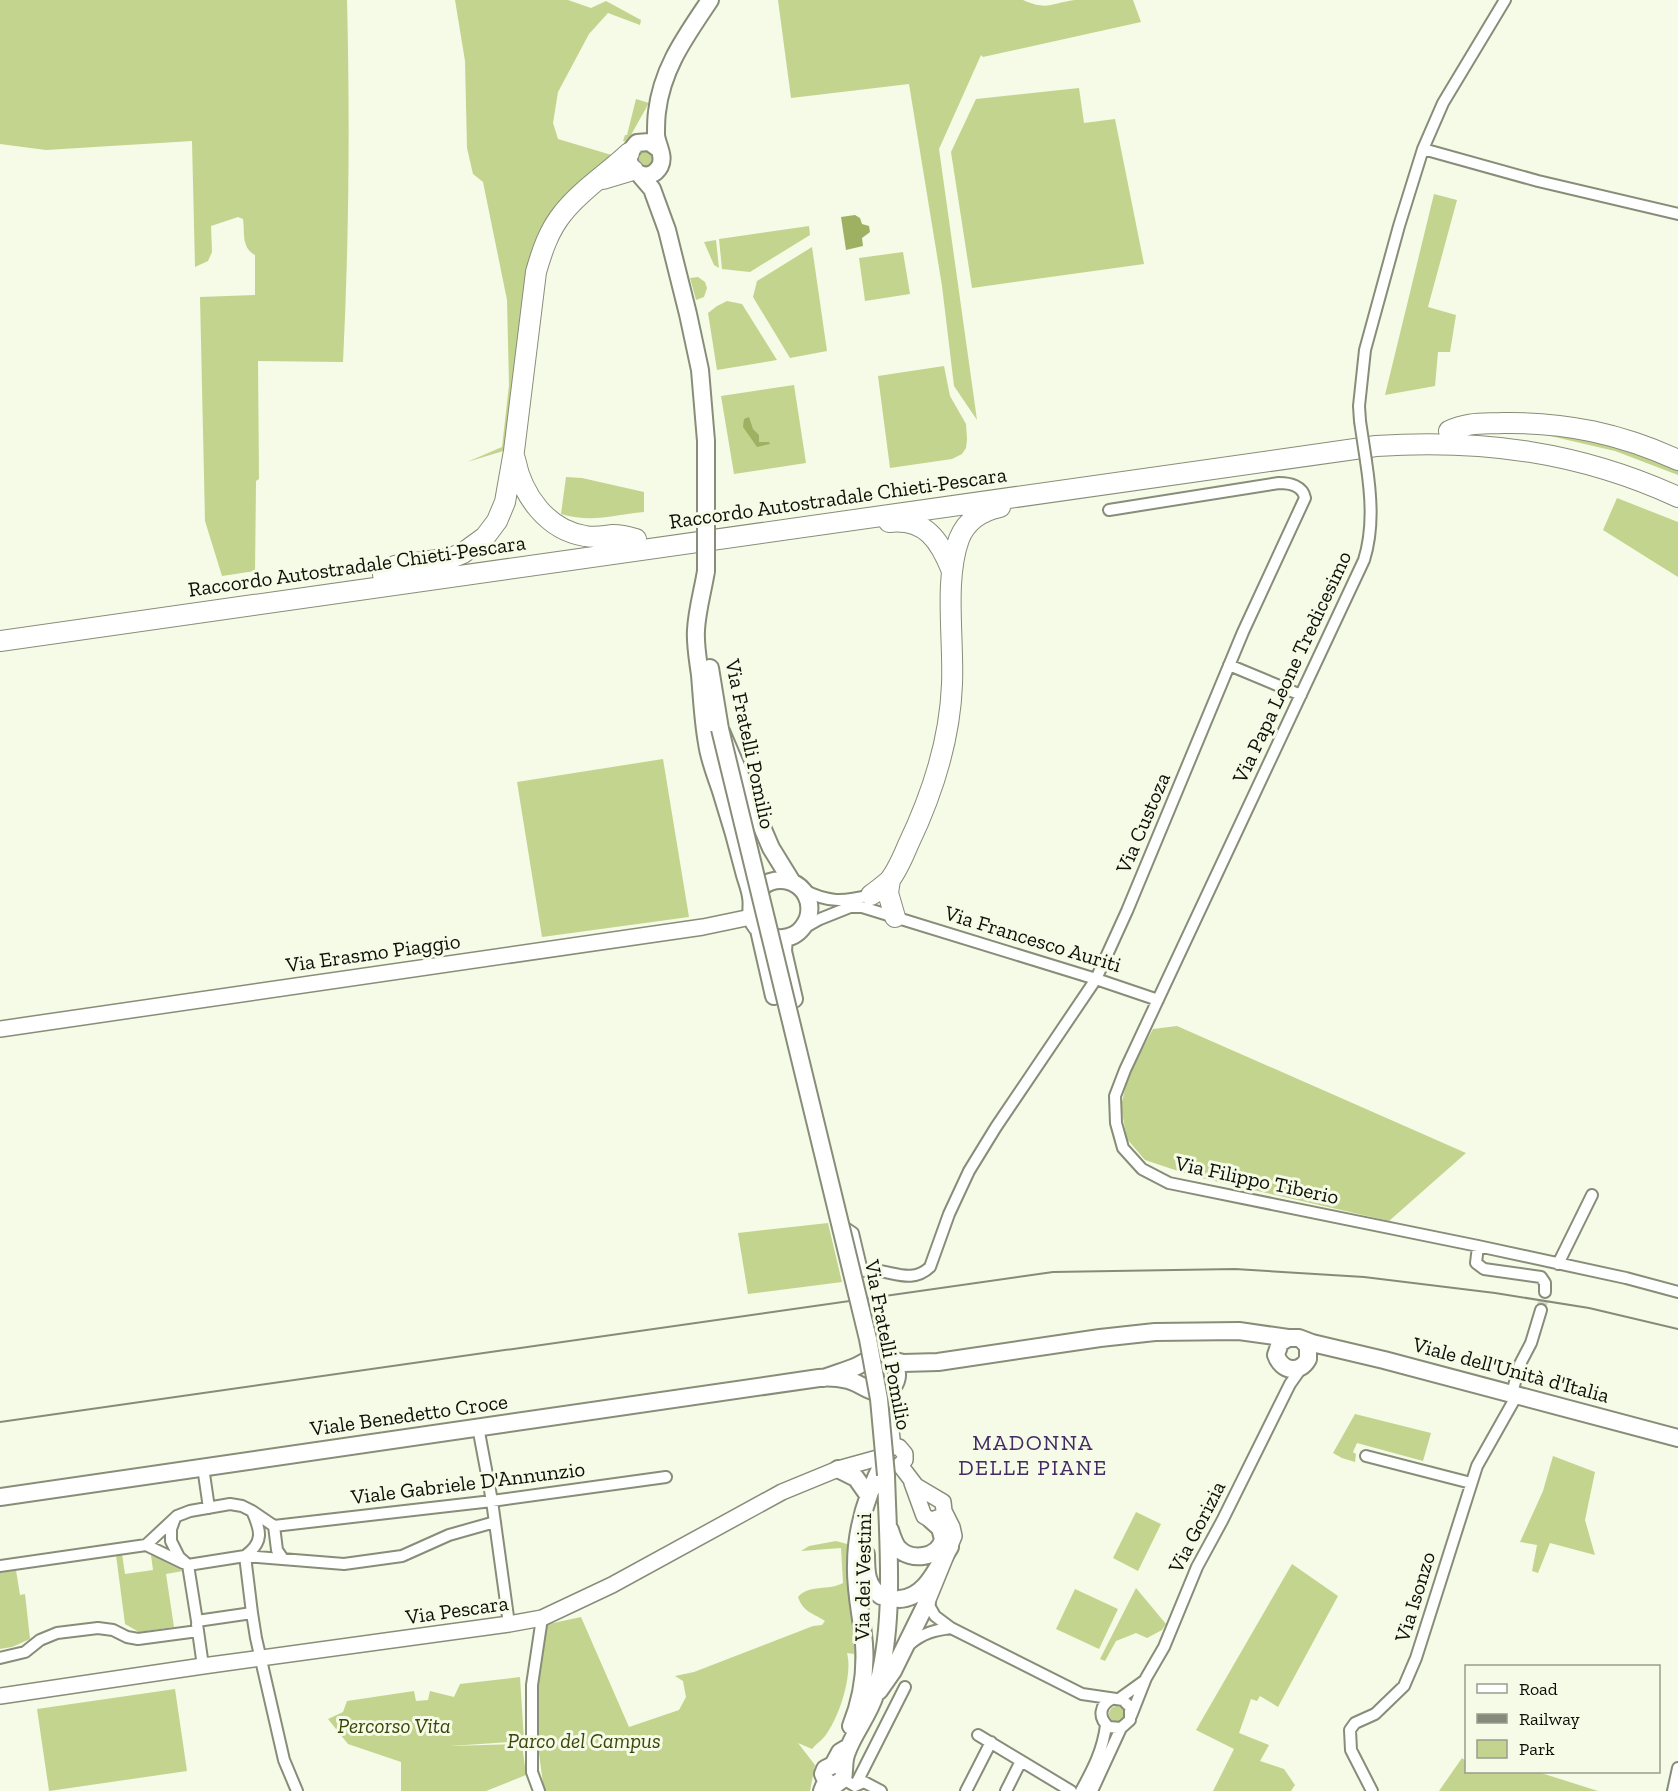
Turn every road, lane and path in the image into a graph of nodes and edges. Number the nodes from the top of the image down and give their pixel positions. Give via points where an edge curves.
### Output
1 (710, 0) edge
2 (1505, 0) edge
3 (657, 109) junction
4 (659, 149) junction
5 (1423, 149) junction
6 (634, 161) junction
7 (659, 167) junction
8 (1678, 214) edge
9 (667, 230) junction
10 (1449, 431) junction
11 (514, 452) junction
12 (1678, 460) edge
13 (1678, 483) edge
14 (1028, 495) junction
15 (1678, 497) edge
16 (1109, 510) dead end
17 (860, 519) junction
18 (636, 538) junction
19 (706, 571) junction
20 (952, 571) junction
21 (383, 575) junction
22 (0, 629) edge
23 (0, 641) edge
24 (1229, 665) junction
25 (1301, 695) junction
26 (720, 729) junction
27 (890, 880) junction
28 (797, 886) junction
29 (871, 895) junction
30 (752, 899) junction
31 (851, 907) junction
32 (895, 917) junction
33 (758, 927) junction
34 (791, 935) junction
35 (1096, 979) junction
36 (1158, 1000) junction
37 (0, 1029) edge
38 (813, 1112) junction
39 (1592, 1195) dead end
40 (1478, 1246) junction
41 (1558, 1264) junction
42 (862, 1271) joint
43 (1545, 1292) dead end
44 (1678, 1292) edge
45 (1541, 1310) tunnel mouth
46 (1213, 1332) junction
47 (1295, 1339) junction
48 (1332, 1348) junction
49 (891, 1360) junction
50 (1279, 1361) junction
51 (864, 1362) junction
52 (938, 1362) junction
53 (1305, 1363) junction
54 (824, 1378) junction
55 (863, 1385) junction
56 (888, 1391) junction
57 (1514, 1394) junction
58 (1285, 1395) junction
59 (478, 1427) junction
60 (1678, 1438) edge
61 (1366, 1456) dead end
62 (890, 1460) junction
63 (203, 1467) junction
64 (838, 1469) junction
65 (666, 1477) dead end
66 (911, 1480) junction
67 (1471, 1483) junction
68 (868, 1495) junction
69 (0, 1497) edge
70 (936, 1497) junction
71 (492, 1501) junction
72 (921, 1506) junction
73 (209, 1508) junction
74 (252, 1511) junction
75 (938, 1515) junction
76 (177, 1516) junction
77 (495, 1522) junction
78 (887, 1524) junction
79 (274, 1526) junction
80 (259, 1543) junction
81 (146, 1545) junction
82 (950, 1547) junction
83 (245, 1556) junction
84 (283, 1559) junction
85 (188, 1565) junction
86 (0, 1566) edge
87 (881, 1596) dead end
88 (899, 1599) dead end
89 (927, 1602) junction
90 (252, 1613) junction
91 (542, 1618) junction
92 (508, 1624) junction
93 (197, 1626) junction
94 (951, 1628) junction
95 (905, 1648) junction
96 (0, 1658) edge
97 (261, 1659) junction
98 (203, 1666) junction
99 (1146, 1678) junction
100 (905, 1687) dead end
101 (1082, 1694) junction
102 (0, 1696) edge
103 (875, 1697) junction
104 (1116, 1699) junction
105 (1131, 1716) junction
106 (1104, 1722) junction
107 (1121, 1728) junction
108 (978, 1735) dead end
109 (991, 1742) junction
110 (1021, 1761) junction
111 (1678, 1768) edge
112 (838, 1774) edge
113 (297, 1791) edge
114 (539, 1791) edge
115 (881, 1791) edge
116 (966, 1791) edge
117 (1006, 1791) edge
118 (1071, 1791) edge
119 (1081, 1791) edge
120 (1092, 1791) edge
121 (1372, 1791) edge
122 (1673, 1791) edge

1 - 3 main road via 670,62
2 - 5 street, Via Papa Leone Tredicesimo via 1443,103
3 - 4 main road
3 - 6 main road
4 - 6 main road via 649,142 640,142
4 - 7 main road, Via Fratelli Pomilio
5 - 8 street
5 - 25 street, Via Papa Leone Tredicesimo, bridge via 1365,351 1359,406 1371,515 1370,542
6 - 7 main road via 651,174
6 - 9 main road, Via Fratelli Pomilio via 652,189
6 - 11 highway via 598,181 574,201 562,213 542,250
7 - 9 main road, Via Fratelli Pomilio
9 - 19 main road, Via Fratelli Pomilio, bridge via 696,350 706,441
10 - 12 highway via 1464,424 1572,426 1626,439
10 - 13 highway, Raccordo Autostradale Chieti-Pescara via 1566,445
10 - 18 highway, Raccordo Autostradale Chieti-Pescara via 1375,434
11 - 18 highway via 525,490 552,522 586,537
11 - 21 highway via 505,502 493,527 479,543 451,558 395,566
14 - 15 highway, Raccordo Autostradale Chieti-Pescara via 1376,446 1438,443 1545,453 1602,467
14 - 17 highway, Raccordo Autostradale Chieti-Pescara
14 - 20 highway via 1017,504 989,509 972,519 960,536
16 - 24 street, Via Custoza via 1279,483 1304,492 1305,498
17 - 20 highway via 878,524 900,521 925,529 939,543
17 - 23 highway, Raccordo Autostradale Chieti-Pescara
18 - 21 highway, Raccordo Autostradale Chieti-Pescara
19 - 26 main road, Via Fratelli Pomilio via 709,660
19 - 30 main road via 695,630 707,745
20 - 27 highway via 952,685 947,730 920,822
21 - 22 highway, Raccordo Autostradale Chieti-Pescara
24 - 25 street
24 - 35 street, Via Custoza
25 - 36 street, Via Papa Leone Tredicesimo
26 - 28 main road, bridge via 771,848
26 - 38 main road, Via Fratelli Pomilio, bridge
27 - 29 highway
27 - 32 highway via 888,893
28 - 29 street via 835,901
28 - 30 main road via 782,879 764,884
28 - 34 main road via 807,898 808,917 804,926
29 - 31 street
29 - 32 street, Via Francesco Auriti
30 - 33 main road
31 - 32 street, Via Francesco Auriti
31 - 34 street
32 - 35 street, Via Francesco Auriti
33 - 34 main road via 777,938
33 - 37 street, Via Erasmo Piaggio via 703,927
33 - 38 main road via 796,1085
33 - 42 street, Via Fratelli Pomilio via 833,1220 853,1233
34 - 38 main road, bridge via 783,951 812,1077
35 - 36 street, Via Francesco Auriti
35 - 42 street, Via Custoza via 969,1171 930,1267 905,1277 879,1269
36 - 40 street, Via Filippo Tiberio via 1115,1096 1116,1124 1123,1148 1142,1169 1169,1183
38 - 62 main road, Via Fratelli Pomilio, bridge via 874,1372
39 - 41 street
40 - 41 street, Via Filippo Tiberio
40 - 43 street via 1476,1263 1484,1269 1541,1277
41 - 44 street, Via Filippo Tiberio
45 - 57 street, Via Isonzo via 1520,1364
46 - 47 main road, Viale dell'Unità d'Italia via 1239,1331
46 - 50 main road, Viale dell'Unità d'Italia via 1254,1338 1266,1344
46 - 52 main road, Viale dell'Unità d'Italia via 1144,1333
47 - 48 main road, Viale dell'Unità d'Italia
47 - 50 main road via 1280,1342
47 - 53 main road via 1308,1346
48 - 53 main road via 1324,1349
48 - 57 main road, Viale dell'Unità d'Italia
49 - 51 main road via 874,1356
49 - 52 main road, Viale dell'Unità d'Italia
49 - 56 main road via 897,1369
50 - 53 main road via 1292,1370
50 - 58 street
51 - 54 main road
51 - 55 main road via 860,1374
52 - 56 main road, Viale dell'Unità d'Italia via 908,1373
53 - 58 street, Via Gorizia
54 - 55 main road
54 - 59 main road, Viale Benedetto Croce
55 - 56 main road via 871,1391
56 - 62 street
57 - 60 main road, Viale dell'Unità d'Italia
57 - 67 street, Via Isonzo
58 - 99 street, Via Gorizia via 1197,1567 1164,1647
59 - 63 main road, Viale Benedetto Croce
59 - 71 street
61 - 67 street
62 - 64 street, Via Pescara
62 - 66 street
62 - 68 main road
62 - 78 main road, Via dei Vestini
62 - 87 main road via 866,1553 868,1579
63 - 69 main road, Viale Benedetto Croce
63 - 73 street
64 - 68 main road via 856,1478
64 - 91 street, Via Pescara via 782,1492 612,1585
65 - 71 street, Viale Gabriele D'Annunzio
66 - 70 street
66 - 72 street
67 - 121 street, Via Isonzo via 1404,1686 1375,1714 1355,1723 1350,1730 1351,1750
68 - 112 main road via 856,1564 865,1646 862,1688
70 - 72 street via 929,1497
70 - 75 street via 943,1502
71 - 77 street
71 - 79 street, Viale Gabriele D'Annunzio
72 - 75 street via 924,1516
73 - 74 street via 230,1504
73 - 76 street
74 - 79 street
74 - 80 street
75 - 78 main road via 942,1544 934,1553 922,1556 899,1549
75 - 82 street via 953,1532
76 - 81 street
76 - 85 street via 171,1541
77 - 84 street via 449,1534 402,1556 344,1564
77 - 92 street
78 - 103 main road, Via dei Vestini via 888,1618
79 - 80 street
79 - 84 street via 277,1550
80 - 83 street
81 - 85 street
81 - 86 street
82 - 88 main road via 923,1590 912,1598
82 - 89 street
83 - 84 street
83 - 85 street
83 - 90 street
85 - 93 street
89 - 94 street via 935,1616
89 - 95 main road
90 - 93 street
90 - 97 street
91 - 92 street, Via Pescara
91 - 114 street via 532,1685 532,1772
92 - 97 street, Via Pescara
93 - 96 street via 138,1639 98,1628 57,1633 25,1652
93 - 98 street
94 - 95 street via 921,1635
94 - 101 street
95 - 103 main road
97 - 98 street, Via Pescara
97 - 113 street via 284,1760
98 - 102 street, Via Pescara
99 - 104 street, Via Gorizia
99 - 105 street, Via Gorizia
100 - 112 street
101 - 104 street
101 - 106 street
103 - 112 main road, Via dei Vestini
104 - 105 street via 1127,1703
104 - 106 street via 1104,1704
105 - 107 street
106 - 107 street via 1113,1729
106 - 119 street via 1104,1740
107 - 120 street
108 - 109 street
109 - 110 street
109 - 116 street
110 - 117 street
110 - 118 street
111 - 122 street
112 - 115 street

